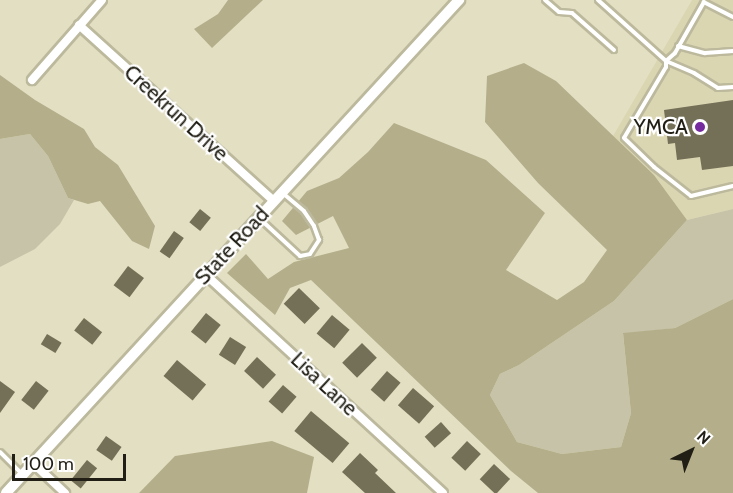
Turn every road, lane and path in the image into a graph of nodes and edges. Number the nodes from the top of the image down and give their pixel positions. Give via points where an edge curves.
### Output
1 (102, 0) edge
2 (459, 0) edge
3 (545, 0) edge
4 (598, 0) edge
5 (733, 17) edge
6 (79, 25) junction
7 (678, 46) junction
8 (614, 50) dead end
9 (733, 51) edge
10 (666, 60) junction
11 (32, 80) dead end
12 (733, 87) edge
13 (733, 186) edge
14 (282, 192) junction
15 (274, 201) junction
16 (258, 218) junction
17 (205, 274) junction
18 (0, 452) edge
19 (33, 463) junction
20 (23, 474) junction
21 (6, 493) edge
22 (65, 493) edge
23 (443, 493) edge

1 - 6 street
2 - 14 main road, State Road
3 - 8 lane via 559,12 572,13
4 - 10 lane
5 - 7 lane via 704,2
6 - 11 street
6 - 15 street, Creekrun Drive
7 - 9 lane via 705,53
7 - 10 lane
10 - 12 lane via 718,88
10 - 13 lane via 666,67 624,138 691,196
14 - 15 main road, State Road
14 - 16 lane via 312,220 319,240 316,248 300,256
15 - 16 main road, State Road
16 - 17 main road, State Road
17 - 19 main road, State Road
17 - 23 street, Lisa Lane
18 - 20 lane
19 - 20 main road, State Road
19 - 22 street
20 - 21 main road, State Road

